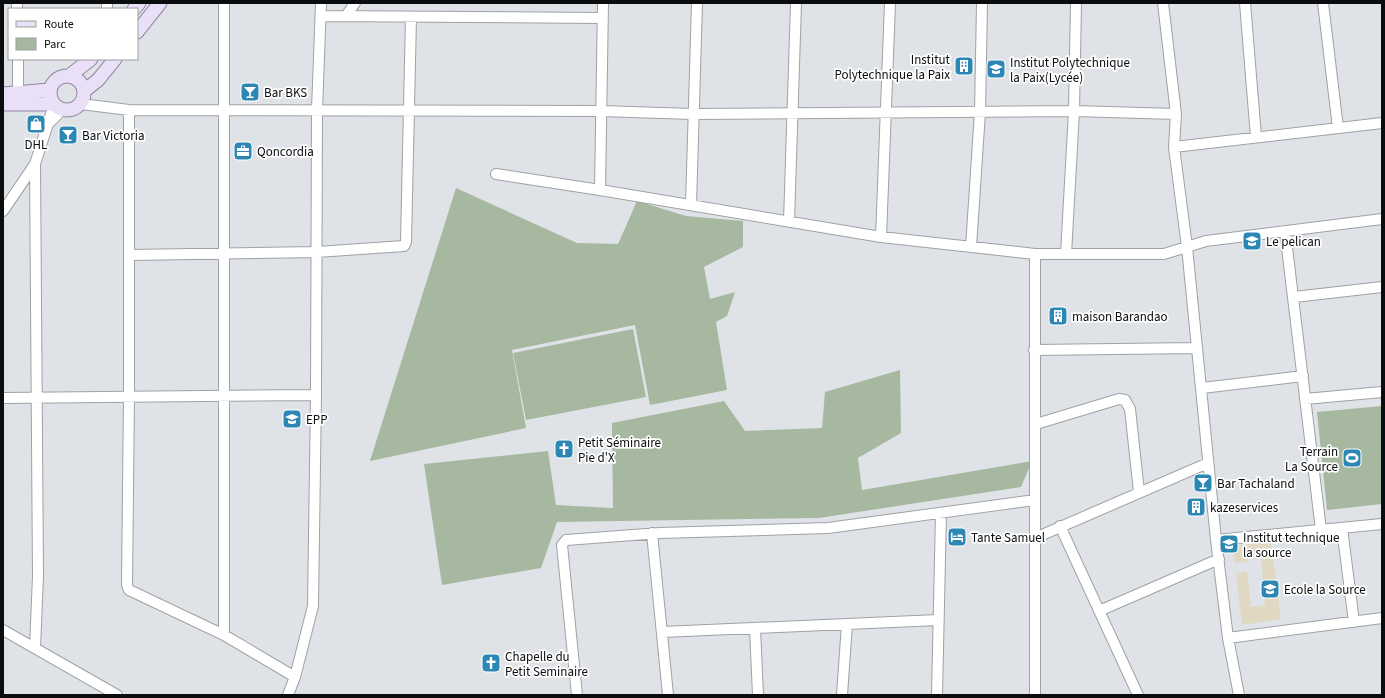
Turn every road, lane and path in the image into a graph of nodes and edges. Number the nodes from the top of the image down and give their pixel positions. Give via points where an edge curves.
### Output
1 (160, 3) edge
2 (224, 3) edge
3 (322, 3) edge
4 (355, 3) edge
5 (603, 3) edge
6 (697, 3) edge
7 (796, 3) edge
8 (890, 3) edge
9 (982, 3) edge
10 (1076, 3) edge
11 (1163, 3) edge
12 (1245, 3) edge
13 (1323, 3) edge
14 (322, 16) junction
15 (346, 16) junction
16 (411, 17) junction
17 (602, 18) junction
18 (138, 31) edge
19 (18, 60) edge
20 (90, 60) edge
21 (115, 60) edge
22 (69, 76) junction
23 (49, 90) junction
24 (18, 93) junction
25 (3, 94) edge
26 (83, 97) junction
27 (3, 104) edge
28 (56, 106) junction
29 (128, 110) junction
30 (224, 110) junction
31 (317, 110) junction
32 (408, 110) junction
33 (600, 111) junction
34 (1074, 111) junction
35 (794, 112) junction
36 (887, 112) junction
37 (980, 112) junction
38 (694, 114) junction
39 (1176, 114) junction
40 (1382, 123) edge
41 (1338, 128) junction
42 (1256, 137) junction
43 (1174, 147) junction
44 (35, 164) junction
45 (496, 174) dead end
46 (600, 190) junction
47 (691, 205) junction
48 (3, 211) edge
49 (1382, 219) edge
50 (789, 222) junction
51 (1285, 231) junction
52 (881, 237) junction
53 (971, 247) junction
54 (1187, 247) junction
55 (317, 252) junction
56 (224, 253) junction
57 (1035, 254) junction
58 (1066, 254) junction
59 (130, 255) junction
60 (1382, 287) edge
61 (1294, 297) junction
62 (1197, 348) junction
63 (1034, 350) junction
64 (1302, 376) junction
65 (1202, 388) junction
66 (1382, 392) edge
67 (129, 395) junction
68 (224, 395) junction
69 (316, 395) junction
70 (3, 398) edge
71 (37, 398) junction
72 (1305, 399) junction
73 (1036, 424) junction
74 (1208, 463) junction
75 (1139, 492) junction
76 (1035, 500) junction
77 (941, 513) junction
78 (1382, 524) edge
79 (1060, 526) junction
80 (1342, 528) junction
81 (1321, 530) junction
82 (652, 533) junction
83 (1035, 538) junction
84 (1216, 540) junction
85 (1219, 559) junction
86 (1099, 611) junction
87 (1382, 618) edge
88 (938, 620) junction
89 (1354, 622) junction
90 (847, 624) junction
91 (755, 629) junction
92 (3, 630) edge
93 (662, 632) junction
94 (224, 635) junction
95 (1228, 638) junction
96 (35, 648) junction
97 (295, 677) junction
98 (117, 695) edge
99 (288, 695) edge
100 (577, 695) edge
101 (668, 695) edge
102 (758, 695) edge
103 (842, 695) edge
104 (937, 695) edge
105 (1035, 695) edge
106 (1138, 695) edge
107 (1240, 695) edge

1 - 18 main road
2 - 30 street
3 - 14 street
4 - 15 street
5 - 17 street
6 - 38 street
7 - 35 street
8 - 36 street
9 - 37 street
10 - 34 street
11 - 39 street
12 - 42 street
13 - 41 street
14 - 15 street
14 - 31 street
15 - 16 street
16 - 17 street
16 - 32 street
17 - 33 street
19 - 24 street
20 - 22 main road
21 - 26 main road
22 - 23 main road via 56,79
22 - 26 main road via 77,79
23 - 24 main road
23 - 28 main road
24 - 25 main road
26 - 28 main road via 69,110
26 - 29 street via 104,106
27 - 28 main road
28 - 44 street via 45,127
29 - 30 street
29 - 59 street
30 - 31 street
30 - 56 street
31 - 32 street
31 - 55 street
32 - 33 street
32 - 55 street via 405,244 402,248
33 - 38 street
33 - 46 street
34 - 37 street
34 - 39 street
34 - 58 street
35 - 36 street
35 - 38 street
35 - 50 street
36 - 37 street
36 - 52 street
37 - 53 street
38 - 47 street
39 - 43 street
40 - 41 street
41 - 42 street
42 - 43 street
43 - 54 street
44 - 48 street
44 - 71 street
45 - 46 street
46 - 47 street
47 - 50 street
49 - 51 street
50 - 52 street
51 - 54 street via 1206,241
51 - 61 street
52 - 53 street
53 - 57 street
54 - 58 street via 1164,254
54 - 62 street
55 - 56 street
55 - 69 street
56 - 59 street
56 - 68 street
57 - 58 street
57 - 63 street
59 - 67 street
60 - 61 street
61 - 64 street
62 - 63 street
62 - 65 street
63 - 73 street
64 - 65 street
64 - 72 street
65 - 74 street
66 - 72 street
67 - 68 street
67 - 71 street
67 - 94 street via 126,584 129,590
68 - 69 street
68 - 94 street
69 - 97 street via 313,606
70 - 71 street
71 - 96 street via 38,576
72 - 81 street
73 - 75 street via 1119,399 1125,400 1130,409
73 - 76 street
74 - 75 street
74 - 84 street
75 - 79 street
76 - 77 street
76 - 83 street
77 - 82 street via 828,528
77 - 88 street
78 - 80 street
79 - 83 street
79 - 86 street
80 - 81 street
80 - 89 street
81 - 84 street
82 - 93 street
82 - 100 street via 569,539 562,545
83 - 105 street
84 - 85 street
85 - 86 street
85 - 95 street
86 - 106 street
87 - 89 street
88 - 90 street
88 - 104 street
89 - 95 street
90 - 91 street
90 - 103 street
91 - 93 street
91 - 102 street
92 - 96 street
93 - 101 street
94 - 97 street
95 - 107 street
96 - 98 street
97 - 99 street

